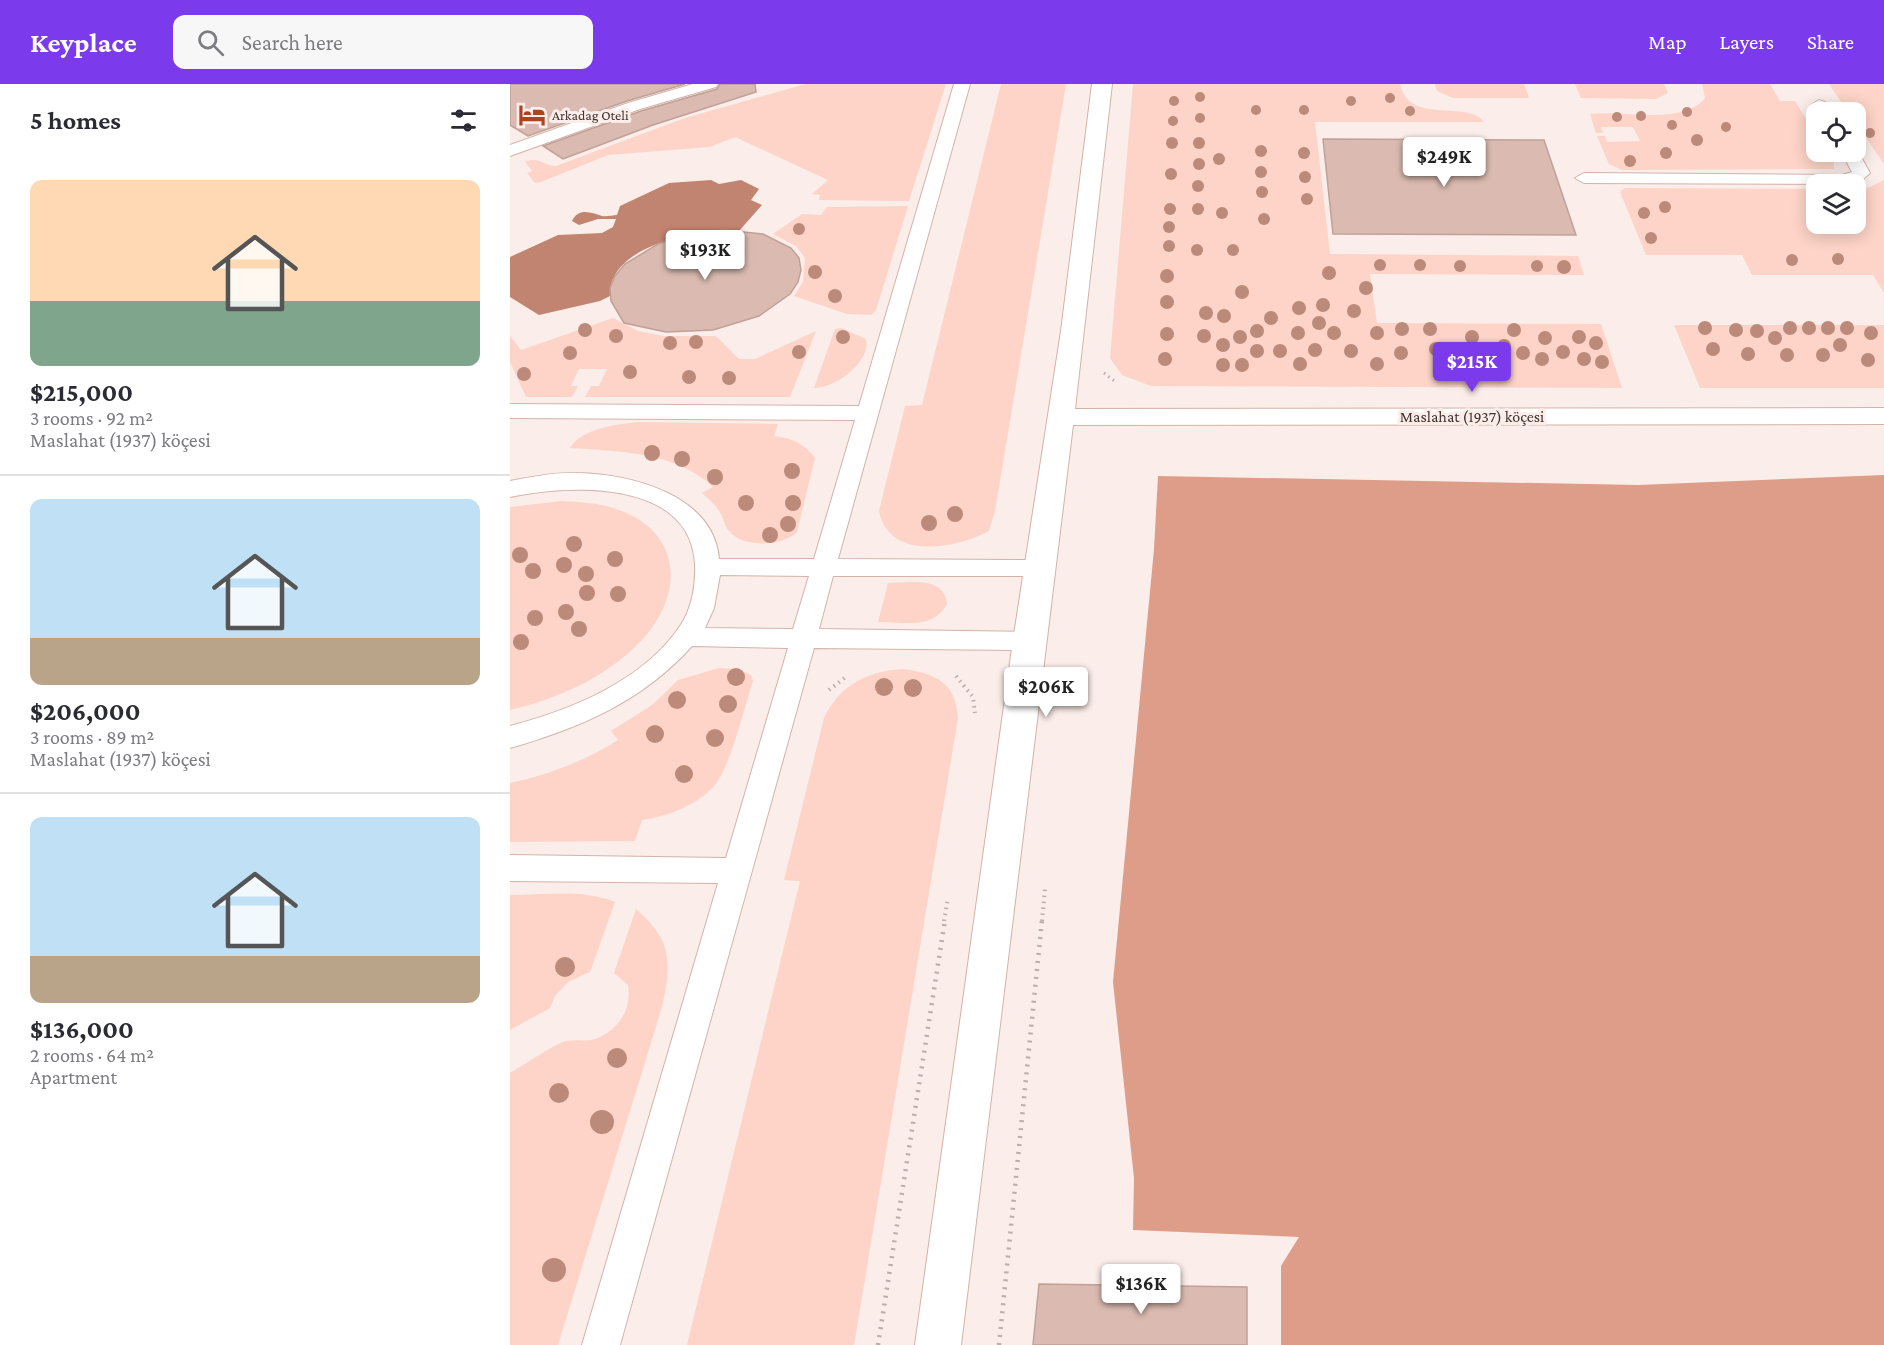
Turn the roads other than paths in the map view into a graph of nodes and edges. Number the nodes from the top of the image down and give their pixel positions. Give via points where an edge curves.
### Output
1 (710, 84) edge
2 (962, 84) edge
3 (1102, 84) edge
4 (510, 151) edge
5 (1856, 162) edge
6 (1584, 178) dead end
7 (510, 411) edge
8 (868, 413) junction
9 (1884, 416) edge
10 (1061, 417) junction
11 (510, 489) edge
12 (709, 567) junction
13 (1040, 568) junction
14 (686, 637) junction
15 (1029, 641) junction
16 (510, 737) edge
17 (510, 868) edge
18 (737, 871) junction
19 (601, 1345) edge
20 (938, 1345) edge

1 - 4 lane via 634,106
2 - 8 lane
3 - 10 street
5 - 6 lane via 1862,173 1842,180
7 - 8 lane
8 - 18 lane
9 - 10 street, Maslahat (1937) köçesi
10 - 13 street
11 - 12 lane via 556,481 612,482 659,496 693,521 709,555
12 - 13 lane
12 - 14 lane via 706,596
13 - 15 street
14 - 15 lane
14 - 16 lane via 639,681 590,710
15 - 20 street
17 - 18 lane
18 - 19 lane

